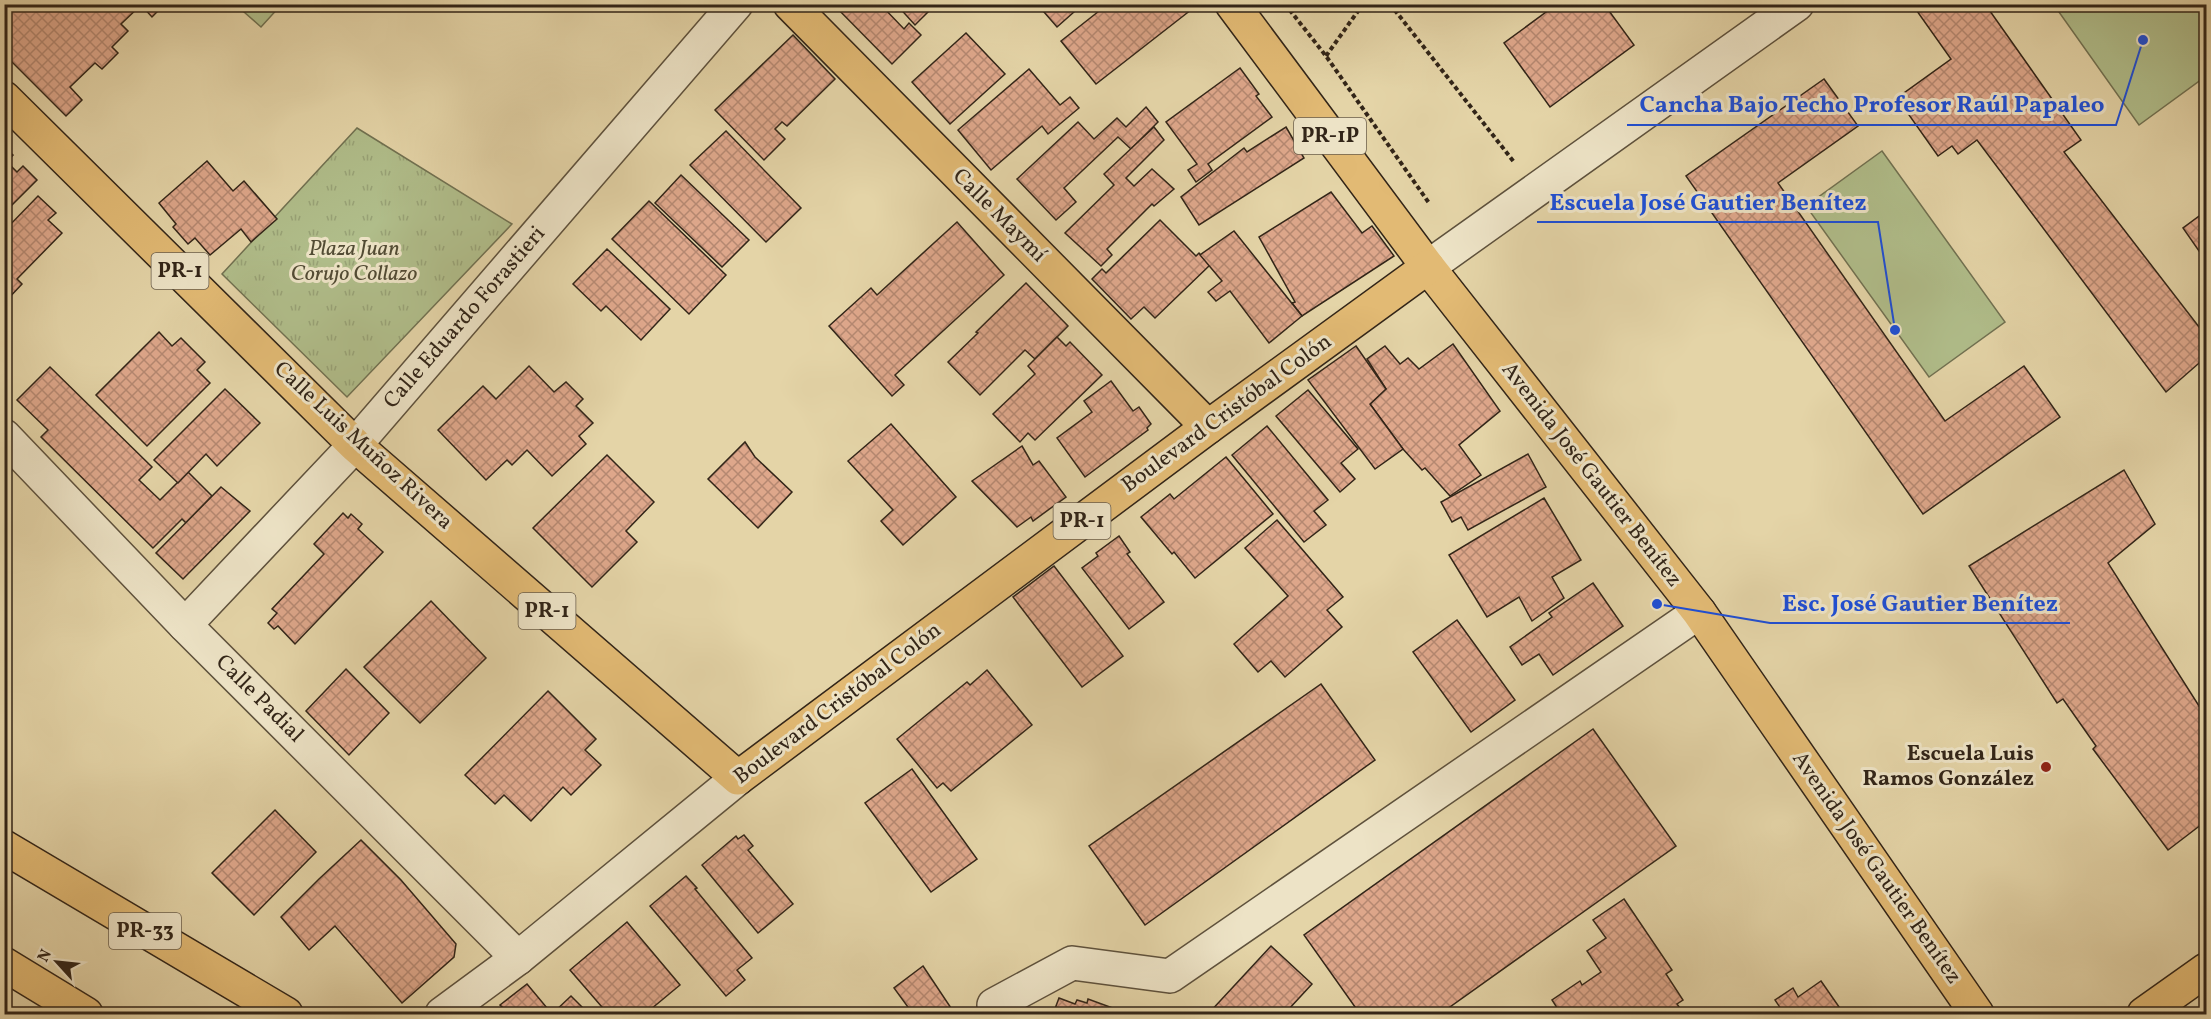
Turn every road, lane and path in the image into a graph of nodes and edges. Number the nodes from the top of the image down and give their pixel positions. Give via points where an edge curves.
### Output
1 (736, 4) edge
2 (790, 4) edge
3 (1232, 4) edge
4 (1285, 4) edge
5 (1363, 4) edge
6 (1390, 4) edge
7 (1797, 4) edge
8 (1326, 56) junction
9 (4, 98) edge
10 (1520, 170) dead end
11 (1436, 212) dead end
12 (1428, 267) junction
13 (1208, 427) junction
14 (4, 436) edge
15 (356, 445) junction
16 (1699, 612) junction
17 (185, 625) junction
18 (738, 778) junction
19 (4, 847) edge
20 (518, 958) junction
21 (4, 964) edge
22 (2206, 970) edge
23 (994, 1005) dead end
24 (86, 1014) edge
25 (286, 1014) edge
26 (442, 1014) edge
27 (1977, 1014) edge
28 (2144, 1014) edge

1 - 15 street, Calle Eduardo Forastieri
2 - 13 main road, Calle Maymí
3 - 12 main road, Avenida José Gautier Benítez / PR-1P
4 - 8 path
5 - 8 path
6 - 10 path
7 - 12 street, Boulevard Cristóbal Colón
8 - 11 path
9 - 15 main road, Calle Luis Muñoz Rivera / PR-1
12 - 13 main road, Boulevard Cristóbal Colón / PR-1
12 - 16 main road, Avenida José Gautier Benítez
13 - 18 main road, Boulevard Cristóbal Colón / PR-1
14 - 17 street, Calle Padial
15 - 17 street, Calle Eduardo Forastieri
15 - 18 main road, Calle Luis Muñoz Rivera / PR-1
16 - 23 street via 1170,976 1072,963
16 - 27 main road, Avenida José Gautier Benítez
17 - 20 street, Calle Padial
18 - 20 street, Boulevard Cristóbal Colón
19 - 25 main road, PR-33
20 - 26 street, Boulevard Cristóbal Colón
21 - 24 main road
22 - 28 main road

